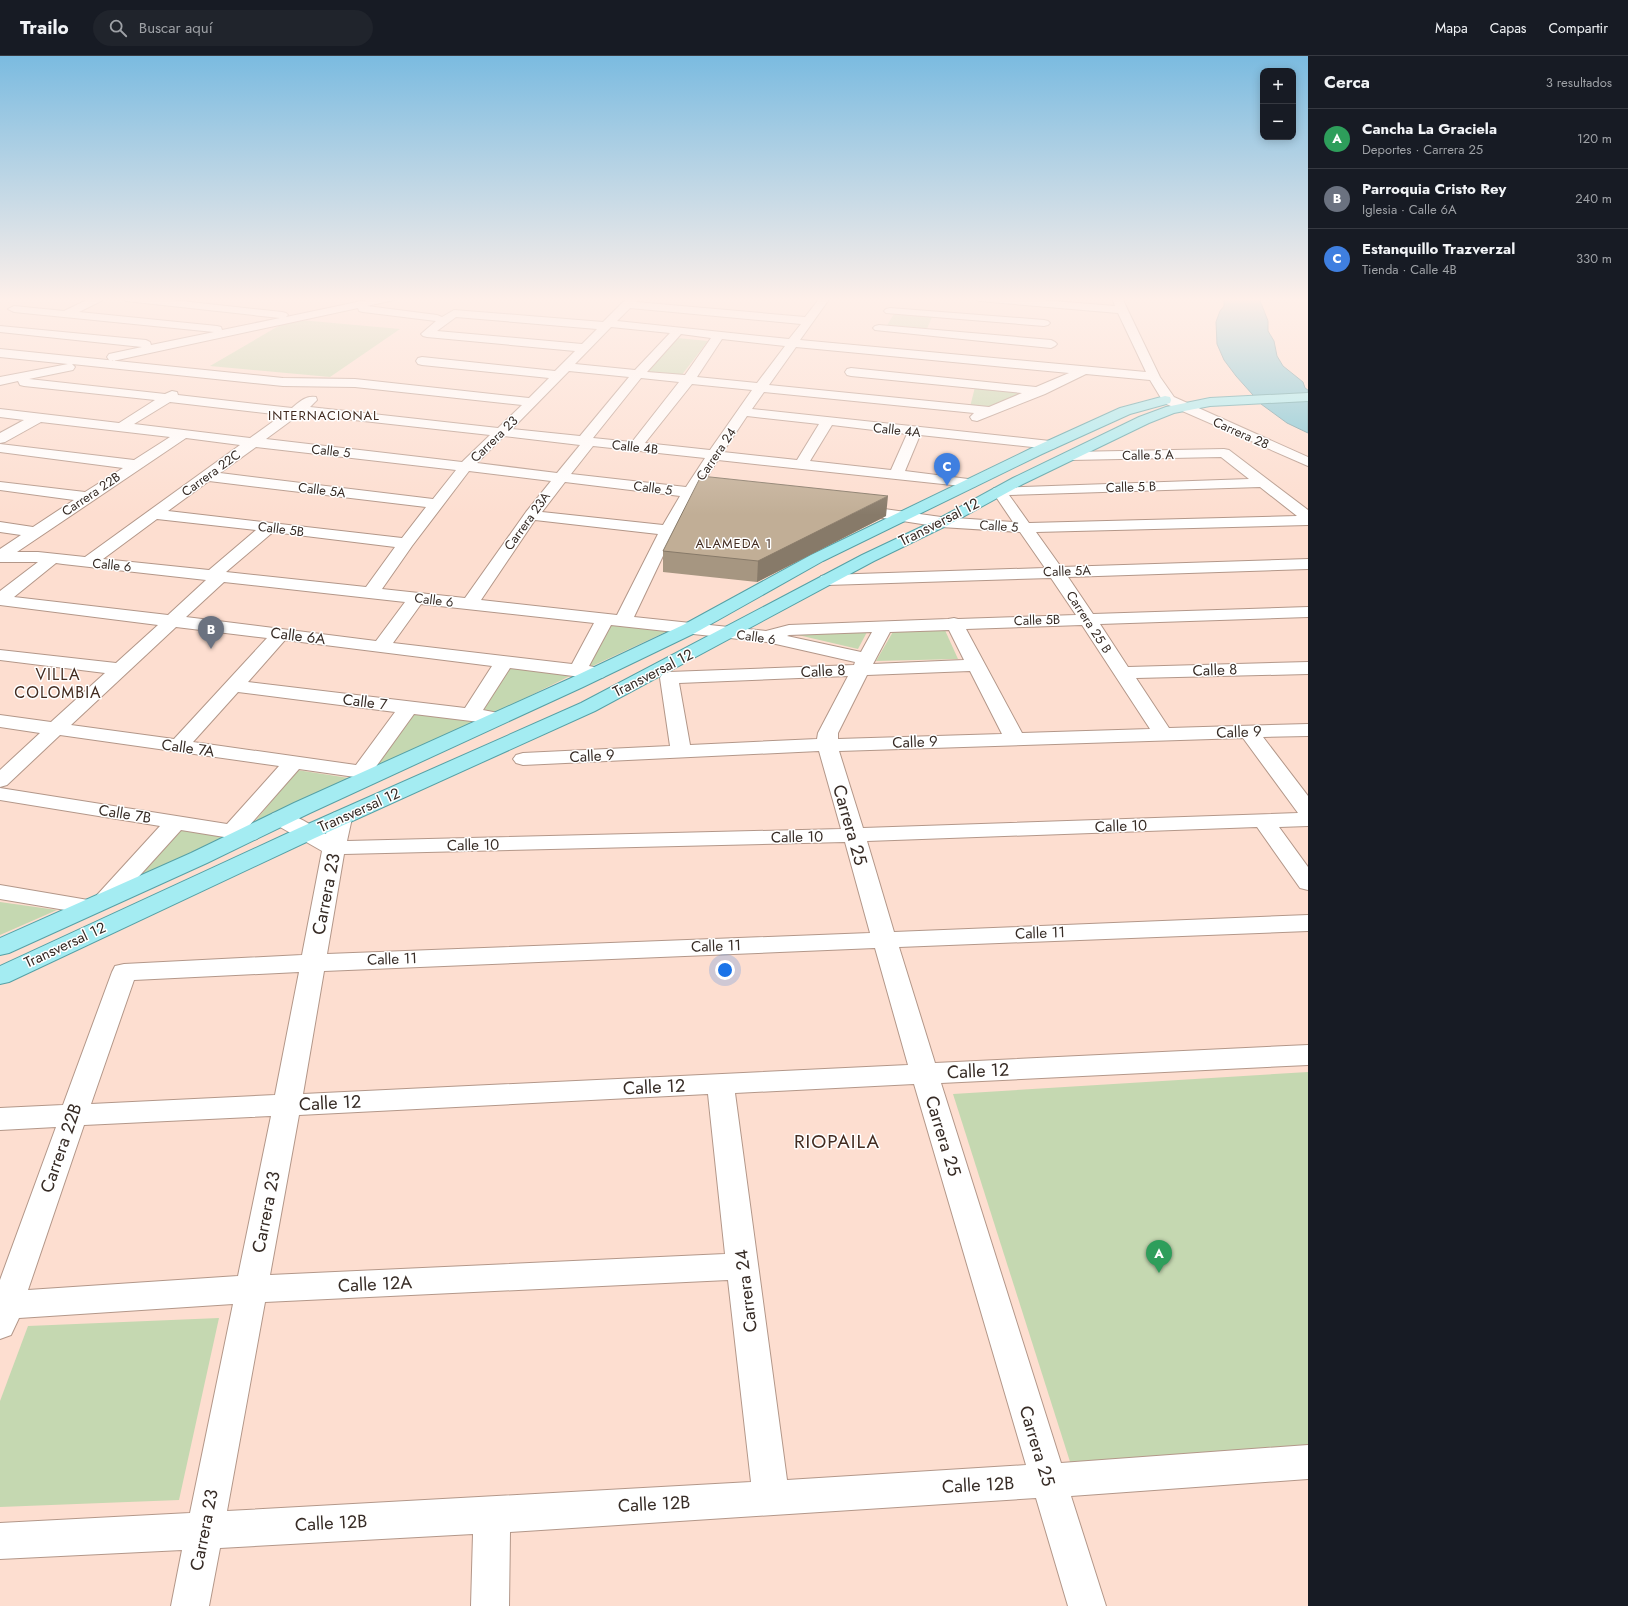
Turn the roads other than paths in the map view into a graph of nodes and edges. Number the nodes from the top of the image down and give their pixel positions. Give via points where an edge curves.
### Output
1 (50, 370) edge
2 (127, 370) edge
3 (174, 370) edge
4 (551, 370) edge
5 (641, 370) edge
6 (695, 370) edge
7 (773, 370) edge
8 (1084, 370) edge
9 (1087, 370) edge
10 (1151, 370) edge
11 (562, 371) junction
12 (851, 372) joint
13 (207, 374) junction
14 (638, 374) junction
15 (897, 377) junction
16 (1154, 377) junction
17 (2, 380) edge
18 (688, 380) junction
19 (334, 382) junction
20 (971, 384) junction
21 (760, 388) junction
22 (93, 390) junction
23 (1040, 391) junction
24 (1308, 391) edge
25 (837, 396) junction
26 (1251, 396) junction
27 (1308, 397) edge
28 (168, 398) junction
29 (75, 400) dead end
30 (886, 401) junction
31 (532, 402) junction
32 (1176, 403) junction
33 (63, 407) dead end
34 (297, 411) junction
35 (744, 412) junction
36 (0, 413) edge
37 (42, 418) junction
38 (827, 422) junction
39 (960, 422) junction
40 (121, 427) junction
41 (915, 432) junction
42 (501, 433) junction
43 (183, 434) junction
44 (0, 440) edge
45 (255, 442) junction
46 (586, 442) junction
47 (1050, 446) junction
48 (635, 447) junction
49 (0, 448) edge
50 (715, 455) junction
51 (1071, 456) junction
52 (1308, 462) edge
53 (801, 464) junction
54 (136, 465) junction
55 (466, 466) junction
56 (896, 475) junction
57 (207, 476) junction
58 (559, 477) junction
59 (971, 483) junction
60 (1262, 483) junction
61 (0, 486) edge
62 (999, 491) junction
63 (690, 492) junction
64 (87, 497) junction
65 (737, 497) edge
66 (437, 504) junction
67 (840, 509) edge
68 (156, 514) junction
69 (530, 515) junction
70 (903, 516) junction
71 (1308, 519) edge
72 (941, 522) junction
73 (0, 527) edge
74 (268, 528) junction
75 (1025, 528) junction
76 (668, 530) junction
77 (34, 532) junction
78 (406, 543) junction
79 (0, 556) edge
80 (53, 558) junction
81 (88, 562) junction
82 (1308, 564) edge
83 (1056, 572) junction
84 (216, 576) junction
85 (827, 580) junction
86 (371, 592) junction
87 (417, 598) junction
88 (0, 599) edge
89 (470, 604) junction
90 (1308, 612) edge
91 (605, 619) junction
92 (1087, 619) junction
93 (171, 621) junction
94 (623, 621) junction
95 (954, 623) junction
96 (884, 626) junction
97 (689, 629) junction
98 (729, 633) junction
99 (280, 634) junction
100 (766, 638) junction
101 (382, 646) junction
102 (0, 655) edge
103 (504, 662) junction
104 (863, 664) junction
105 (976, 665) junction
106 (1308, 668) edge
107 (120, 669) junction
108 (578, 670) junction
109 (596, 673) junction
110 (1123, 673) junction
111 (234, 686) junction
112 (408, 708) junction
113 (470, 715) junction
114 (496, 718) junction
115 (0, 721) edge
116 (56, 729) junction
117 (1308, 730) edge
118 (1249, 732) junction
119 (1163, 734) junction
120 (1015, 738) junction
121 (827, 745) junction
122 (179, 746) junction
123 (681, 751) junction
124 (523, 759) dead end
125 (293, 762) junction
126 (368, 773) junction
127 (0, 781) edge
128 (0, 794) edge
129 (1308, 811) edge
130 (281, 818) junction
131 (341, 818) junction
132 (1308, 819) edge
133 (1264, 821) junction
134 (176, 822) junction
135 (241, 833) junction
136 (307, 833) junction
137 (853, 835) junction
138 (334, 848) junction
139 (1308, 883) edge
140 (0, 892) edge
141 (97, 903) junction
142 (1308, 922) edge
143 (884, 940) junction
144 (0, 948) edge
145 (313, 963) junction
146 (124, 972) joint
147 (0, 976) edge
148 (1308, 1055) edge
149 (924, 1073) junction
150 (720, 1084) junction
151 (287, 1106) junction
152 (73, 1115) junction
153 (0, 1119) edge
154 (743, 1266) junction
155 (250, 1289) junction
156 (3, 1315) edge
157 (1308, 1462) edge
158 (1048, 1481) junction
159 (771, 1498) junction
160 (492, 1514) junction
161 (204, 1531) junction
162 (0, 1541) edge
163 (190, 1606) edge
164 (490, 1606) edge
165 (1087, 1606) edge

1 - 17 street
2 - 22 street
3 - 13 street
4 - 11 street
5 - 14 street, Carrera 23A
6 - 18 street
7 - 21 street, Carrera 24
8 - 23 street
9 - 16 street
10 - 16 street
11 - 14 street
11 - 31 street, Carrera 23
12 - 15 street
12 - 25 street
13 - 19 street via 282,382
13 - 28 street
14 - 18 street
14 - 46 street, Carrera 23A
15 - 20 street
15 - 30 street
16 - 32 street
17 - 22 street, Calle 4B
18 - 21 street
18 - 48 street
19 - 31 street
19 - 34 street, Carrera 22C
20 - 23 street
20 - 39 street
21 - 25 street
21 - 35 street, Carrera 24
22 - 28 street, Calle 4B
22 - 29 street
23 - 39 street
24 - 26 main road, Transversal 12
25 - 30 street
26 - 27 main road, Transversal 12
26 - 32 main road, Transversal 12
28 - 34 street, Calle 4B
28 - 40 street
30 - 39 street
31 - 42 street, Carrera 23
32 - 47 main road, Transversal 12 via 1141,406 1125,411
32 - 51 main road, Transversal 12 via 1160,414
32 - 52 street, Carrera 28
33 - 37 street
34 - 42 street, Calle 4B
34 - 45 street, Carrera 22C
35 - 38 street, Calle 4A
35 - 50 street, Carrera 24
36 - 37 street, Calle 5
37 - 40 street, Calle 5
37 - 44 street
38 - 41 street, Calle 4A
38 - 53 street
39 - 41 street, Calle 4A
39 - 47 street, Calle 4A
40 - 43 street, Calle 5
41 - 56 street
42 - 46 street, Calle 4B
42 - 55 street, Carrera 23
43 - 45 street, Calle 5
43 - 54 street, Carrera 22B
45 - 55 street, Calle 5
45 - 57 street, Carrera 22C
46 - 48 street, Calle 4B
46 - 58 street, Carrera 23A
47 - 59 main road, Transversal 12
48 - 50 street, Calle 4B
49 - 54 street
50 - 53 street, Calle 4B
50 - 63 street, Carrera 24
51 - 60 street, Calle 5 A via 1224,453
51 - 62 main road, Transversal 12
53 - 56 street, Calle 4B
54 - 64 street, Carrera 22B
55 - 58 street, Calle 5
55 - 66 street, Carrera 23
56 - 59 street, Calle 4B
57 - 66 street, Calle 5A
57 - 68 street, Carrera 22C
58 - 63 street, Calle 5
58 - 69 street, Carrera 23A
59 - 70 main road, Transversal 12
60 - 62 street, Calle 5 B
60 - 71 street
61 - 64 street
62 - 72 main road, Transversal 12
62 - 75 street, Carrera 25 B
63 - 65 street, Calle 5
63 - 76 street, Carrera 24
64 - 77 street, Carrera 22B
66 - 78 street, Carrera 23
67 - 70 street, Calle 5
68 - 74 street, Calle 5B
68 - 81 street, Carrera 22C
69 - 76 street
69 - 89 street, Carrera 23A
70 - 72 street, Calle 5
70 - 97 main road, Transversal 12 via 818,558
71 - 75 street, Calle 5
72 - 75 street, Calle 5
72 - 85 main road, Transversal 12
73 - 77 street
74 - 78 street, Calle 5B
74 - 84 street
75 - 83 street, Carrera 25 B
76 - 94 street, Carrera 24
77 - 79 street, Carrera 22B
78 - 86 street, Carrera 23
79 - 80 street, Calle 6
80 - 81 street, Calle 6
80 - 88 street
81 - 84 street, Calle 6
82 - 83 street, Calle 5A
83 - 85 street, Calle 5A
83 - 92 street, Carrera 25 B
84 - 86 street, Calle 6
84 - 93 street
85 - 98 main road, Transversal 12
86 - 87 street, Calle 6
87 - 89 street, Calle 6
87 - 101 street
88 - 93 street, Calle 6A
89 - 91 street, Calle 6
90 - 92 street, Calle 5B
91 - 94 street, Calle 6
91 - 108 street
92 - 95 street, Calle 5B
92 - 110 street, Carrera 25 B
93 - 99 street, Calle 6A
93 - 107 street
94 - 97 street, Calle 6
95 - 96 street, Calle 5B
95 - 105 street
96 - 100 street, Calle 5B via 789,630
96 - 104 street, Carrera 25
97 - 98 street, Calle 6
97 - 109 main road, Transversal 12
98 - 100 street, Calle 6
98 - 131 main road, Transversal 12 via 588,707
99 - 101 street, Calle 6A
99 - 111 street
100 - 104 street, Calle 6
101 - 103 street, Calle 6A
102 - 107 street
103 - 108 street, Calle 6A
103 - 113 street
104 - 105 street, Calle 8
104 - 121 street, Carrera 25 via 828,733
104 - 123 street, Calle 8 via 669,678
105 - 120 street
106 - 110 street, Calle 8
107 - 116 street
108 - 109 street, Calle 6A
109 - 114 main road, Transversal 12
110 - 119 street, Carrera 25 B
111 - 112 street, Calle 7
111 - 122 street
112 - 113 street, Calle 7
112 - 126 street
113 - 114 street, Calle 7
114 - 126 main road, Transversal 12
115 - 116 street, Calle 7A
116 - 122 street, Calle 7A
116 - 127 street
117 - 118 street, Calle 9
118 - 119 street, Calle 9
118 - 129 street
119 - 120 street, Calle 9
120 - 121 street, Calle 9
121 - 123 street, Calle 9
121 - 137 street, Carrera 25
122 - 125 street, Calle 7A
123 - 124 street, Calle 9
125 - 126 street, Calle 7A
125 - 135 street
126 - 130 main road, Transversal 12
128 - 134 street, Calle 7B
130 - 135 main road, Transversal 12
130 - 136 street
131 - 136 main road, Transversal 12
131 - 138 street, Carrera 23
132 - 133 street, Calle 10
133 - 137 street, Calle 10
133 - 139 street
134 - 135 street, Calle 7B
134 - 141 street
135 - 141 main road, Transversal 12 via 199,858
136 - 138 street
136 - 147 main road, Transversal 12
137 - 138 street, Calle 10
137 - 143 street, Carrera 25
138 - 145 street, Carrera 23
140 - 141 street
141 - 144 main road, Transversal 12
142 - 143 street, Calle 11
143 - 145 street, Calle 11
143 - 149 street, Carrera 25
145 - 146 street, Calle 11
145 - 151 street, Carrera 23
146 - 152 street, Carrera 22B
148 - 149 street, Calle 12
149 - 150 street, Calle 12
149 - 158 street, Carrera 25
150 - 151 street, Calle 12
150 - 154 street, Carrera 24
151 - 152 street, Calle 12
151 - 155 street, Carrera 23
152 - 153 street, Calle 12
152 - 156 street, Carrera 22B
154 - 155 street, Calle 12A
154 - 159 street, Carrera 24
155 - 156 street, Calle 12A
155 - 161 street, Carrera 23
157 - 158 street, Calle 12B
158 - 159 street, Calle 12B
158 - 165 street, Carrera 25
159 - 160 street, Calle 12B
160 - 161 street, Calle 12B
160 - 164 street
161 - 162 street, Calle 12B
161 - 163 street, Carrera 23

